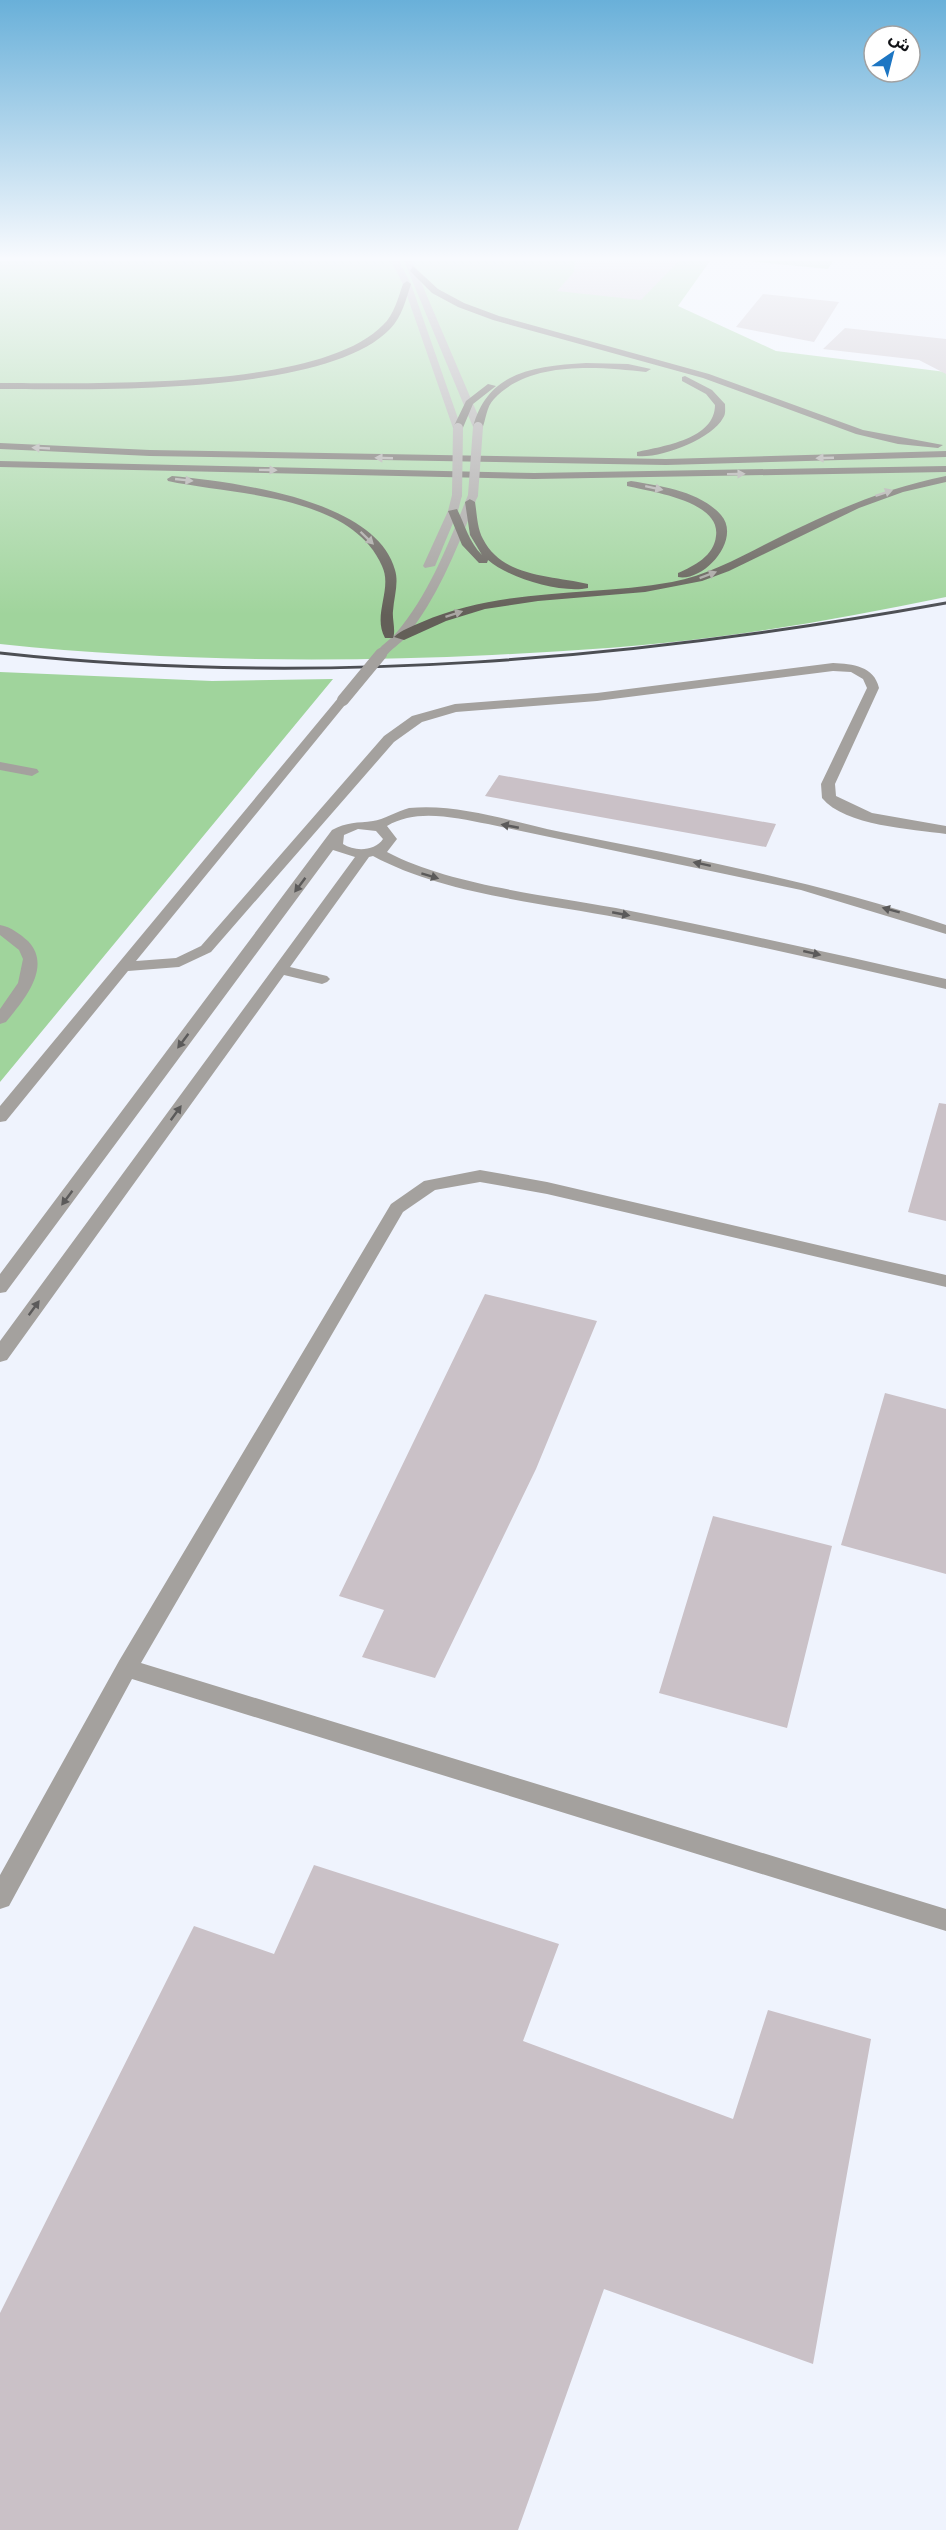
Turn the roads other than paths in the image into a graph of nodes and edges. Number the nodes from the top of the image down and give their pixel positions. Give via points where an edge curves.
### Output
1 (215, 379) edge
2 (441, 379) edge
3 (459, 379) edge
4 (505, 379) edge
5 (521, 379) edge
6 (683, 379) edge
7 (701, 379) edge
8 (714, 379) edge
9 (0, 386) edge
10 (752, 393) junction
11 (469, 404) junction
12 (458, 428) junction
13 (478, 428) junction
14 (0, 435) edge
15 (0, 446) edge
16 (946, 446) edge
17 (225, 453) junction
18 (946, 454) edge
19 (538, 460) junction
20 (0, 465) edge
21 (946, 469) edge
22 (534, 476) junction
23 (946, 479) edge
24 (472, 498) junction
25 (453, 511) junction
26 (460, 529) junction
27 (593, 593) junction
28 (389, 642) junction
29 (0, 766) edge
30 (32, 772) dead end
31 (377, 826) junction
32 (946, 830) edge
33 (335, 838) junction
34 (370, 853) junction
35 (0, 929) edge
36 (946, 930) edge
37 (123, 967) junction
38 (280, 969) junction
39 (322, 979) dead end
40 (946, 984) edge
41 (0, 1018) edge
42 (0, 1117) edge
43 (946, 1281) edge
44 (0, 1287) edge
45 (0, 1355) edge
46 (127, 1668) junction
47 (0, 1898) edge
48 (946, 1920) edge

1 - 9 main road
2 - 12 street
3 - 11 street
4 - 11 main road
5 - 13 main road via 503,386 484,405
6 - 19 main road via 708,391 716,400 720,410 717,423 709,431 663,450
7 - 10 main road
8 - 10 main road
10 - 16 main road via 860,432
11 - 12 main road
11 - 13 street
12 - 25 street, bridge via 457,495
13 - 24 street, bridge
14 - 17 main road
17 -> 15 main road
19 -> 17 main road
18 -> 19 main road via 666,462
20 -> 22 main road
20 -> 28 main road via 206,482 270,494 322,510 356,529 379,550 388,565 393,582 386,626
22 -> 21 main road
22 -> 24 main road via 624,483 679,494 717,517 723,527 723,538 707,561 671,579 611,586 549,582 513,570 484,550 476,537
27 -> 23 main road via 644,590 701,578 871,497
24 - 26 street
25 - 26 main road
25 - 28 street
26 - 27 main road via 472,553 507,574 549,587
26 - 28 street via 435,582
28 -> 27 main road via 485,605
28 - 37 street, bridge
29 - 30 street
31 - 33 street via 350,826
31 - 34 street via 390,839 384,848
36 -> 31 street via 899,913 763,877 489,821 415,812 399,814
32 - 37 street via 859,813 829,798 828,784 873,688 867,675 858,670 833,667 597,697 455,708 417,719 389,739 206,949 180,962
33 - 34 street via 342,850
33 -> 44 street
34 - 38 street
34 -> 40 street via 447,880 731,934
35 - 41 street via 22,943 32,966 27,983
37 - 42 street
38 - 39 street
45 -> 38 street
43 - 46 street via 548,1188 480,1176 430,1185 397,1208
46 - 47 street
46 - 48 street

